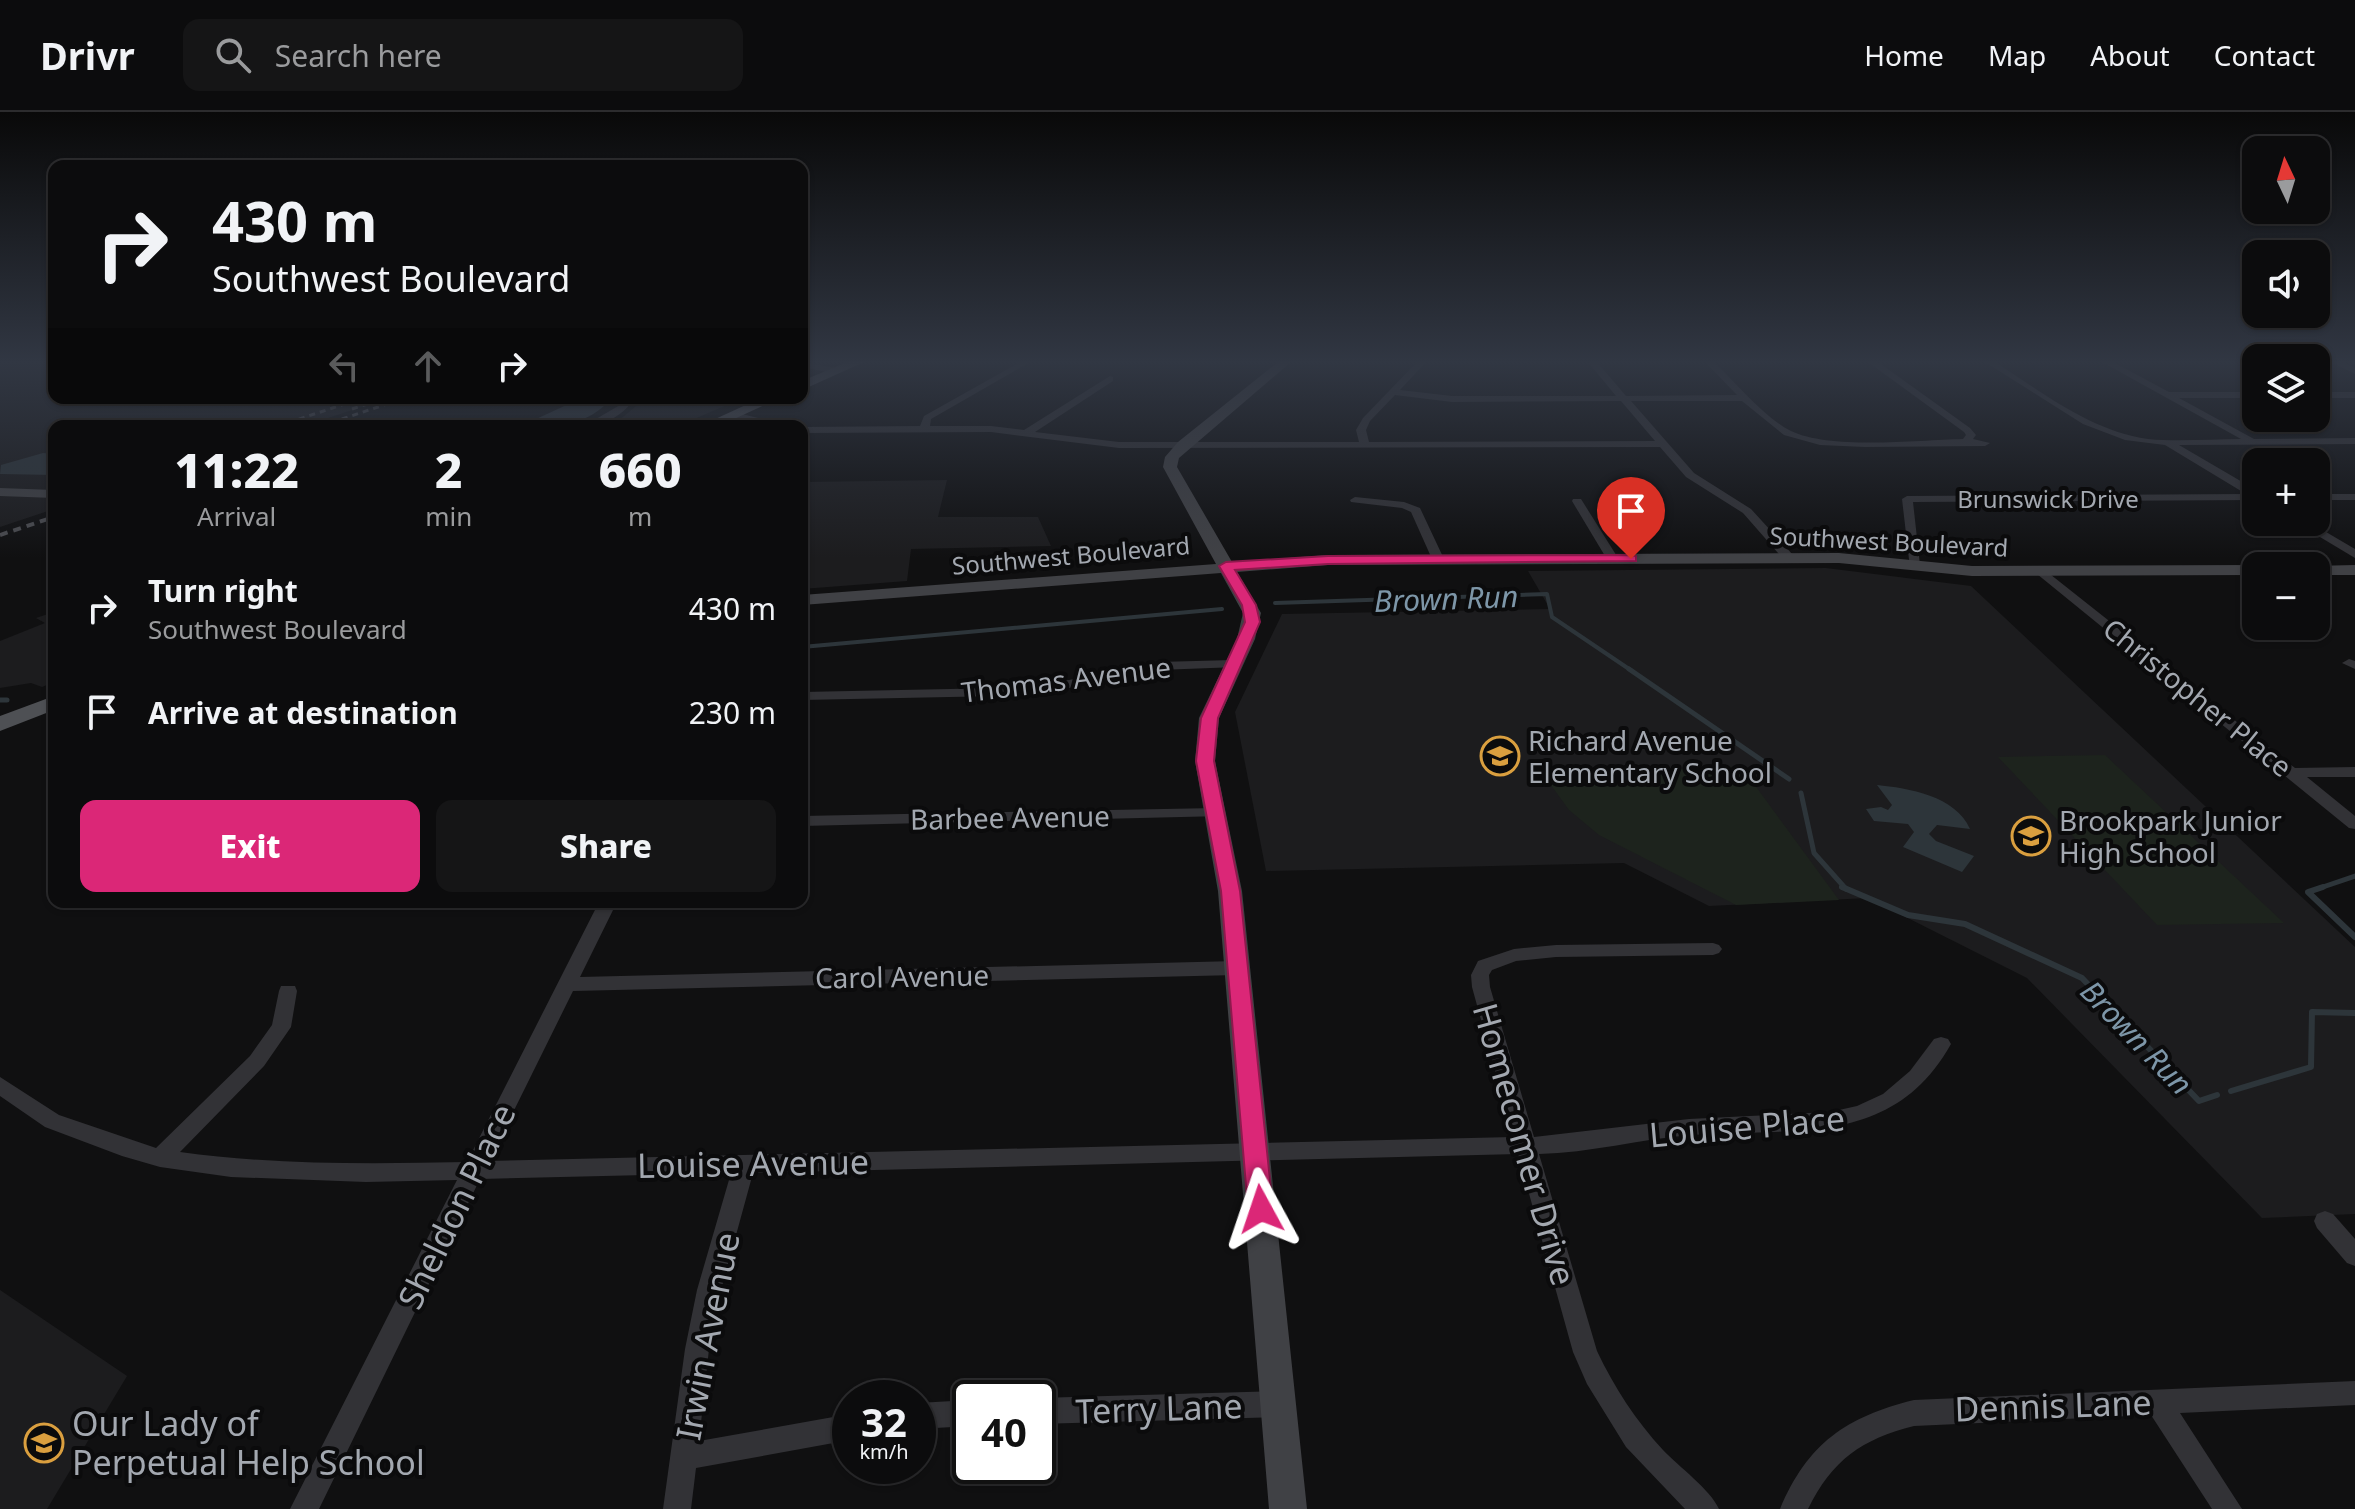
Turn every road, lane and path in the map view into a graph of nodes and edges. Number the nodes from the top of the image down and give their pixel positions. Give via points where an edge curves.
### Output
1 (1035, 427) edge
2 (1205, 427) edge
3 (1362, 427) edge
4 (1647, 427) edge
5 (1780, 427) edge
6 (1963, 427) edge
7 (2096, 427) edge
8 (2227, 427) edge
9 (808, 430) edge
10 (924, 430) joint
11 (1028, 432) junction
12 (1968, 439) junction
13 (2253, 441) junction
14 (2355, 441) edge
15 (2168, 442) junction
16 (1985, 443) dead end
17 (1365, 444) junction
18 (1661, 444) junction
19 (1183, 445) junction
20 (2242, 487) edge
21 (0, 492) edge
22 (48, 494) edge
23 (2242, 496) edge
24 (2330, 497) edge
25 (2355, 497) edge
26 (1355, 500) dead end
27 (1577, 501) dead end
28 (2325, 536) edge
29 (2355, 554) edge
30 (1612, 558) junction
31 (1789, 558) junction
32 (1438, 559) junction
33 (1914, 565) junction
34 (1226, 566) junction
35 (2242, 570) edge
36 (2330, 570) edge
37 (2355, 570) edge
38 (2041, 571) junction
39 (808, 600) edge
40 (1233, 664) junction
41 (808, 696) edge
42 (48, 704) edge
43 (0, 724) edge
44 (2355, 772) edge
45 (2292, 773) junction
46 (1217, 813) junction
47 (808, 821) edge
48 (2355, 824) edge
49 (605, 908) edge
50 (1713, 949) dead end
51 (1237, 968) junction
52 (567, 984) junction
53 (288, 991) dead end
54 (1941, 1044) dead end
55 (0, 1085) edge
56 (1524, 1145) junction
57 (1255, 1151) junction
58 (160, 1158) junction
59 (745, 1164) junction
60 (475, 1169) junction
61 (2325, 1221) dead end
62 (2355, 1256) edge
63 (2355, 1393) edge
64 (2157, 1401) junction
65 (1279, 1404) junction
66 (1056, 1410) edge
67 (832, 1430) edge
68 (683, 1457) junction
69 (304, 1509) edge
70 (677, 1509) edge
71 (1288, 1509) edge
72 (1705, 1509) edge
73 (1794, 1509) edge
74 (2228, 1509) edge

1 - 11 street
2 - 19 street
3 - 17 street
4 - 18 street
5 - 12 street via 1803,439
6 - 12 street via 1971,435
7 - 15 street via 2121,440
8 - 13 street
9 - 10 street
10 - 11 street
11 - 19 street via 1107,444
12 - 16 street
13 - 14 street
13 - 15 street
15 - 20 street
17 - 18 street
17 - 19 street
18 - 31 street via 1695,479 1747,511
19 - 34 street via 1172,457 1172,472
21 - 22 street
23 - 33 street, Brunswick Drive via 1907,499
24 - 25 street
26 - 32 street via 1416,510
27 - 30 street
28 - 29 street
30 - 31 street, Southwest Boulevard
30 - 32 street, Southwest Boulevard
31 - 33 street, Southwest Boulevard
32 - 34 street, Southwest Boulevard
33 - 38 street, Southwest Boulevard
34 - 39 street, Southwest Boulevard
34 - 40 street via 1252,613
35 - 38 street, Southwest Boulevard
36 - 37 street
38 - 45 street, Christopher Place
40 - 41 street, Thomas Avenue via 1158,666 999,692
40 - 46 street via 1209,718 1205,746 1207,780
42 - 43 main road
44 - 45 street
45 - 48 street, Christopher Place
46 - 47 street, Barbee Avenue
46 - 51 street
49 - 52 street, Sheldon Place
50 - 56 street, Homecomer Drive via 1556,951 1514,955 1485,966 1481,987
51 - 52 street, Carol Avenue
51 - 57 street
52 - 60 street, Sheldon Place
53 - 58 street via 281,1027 257,1061
54 - 56 street, Louise Place via 1922,1075 1905,1090 1852,1118 1690,1127
55 - 58 street, Louise Avenue via 52,1121
56 - 57 street, Louise Avenue
56 - 72 street, Homecomer Drive via 1597,1382 1634,1438
57 - 59 street, Louise Avenue
57 - 65 street
58 - 60 street, Louise Avenue via 280,1171
59 - 60 street, Louise Avenue
59 - 68 street, Irwin Avenue via 709,1290
60 - 69 street, Sheldon Place
61 - 62 street
63 - 64 street, Dennis Lane
64 - 73 street, Dennis Lane via 1957,1408 1879,1420 1824,1458
64 - 74 street
65 - 66 street, Terry Lane
65 - 71 street
67 - 68 street
68 - 70 street, Irwin Avenue

